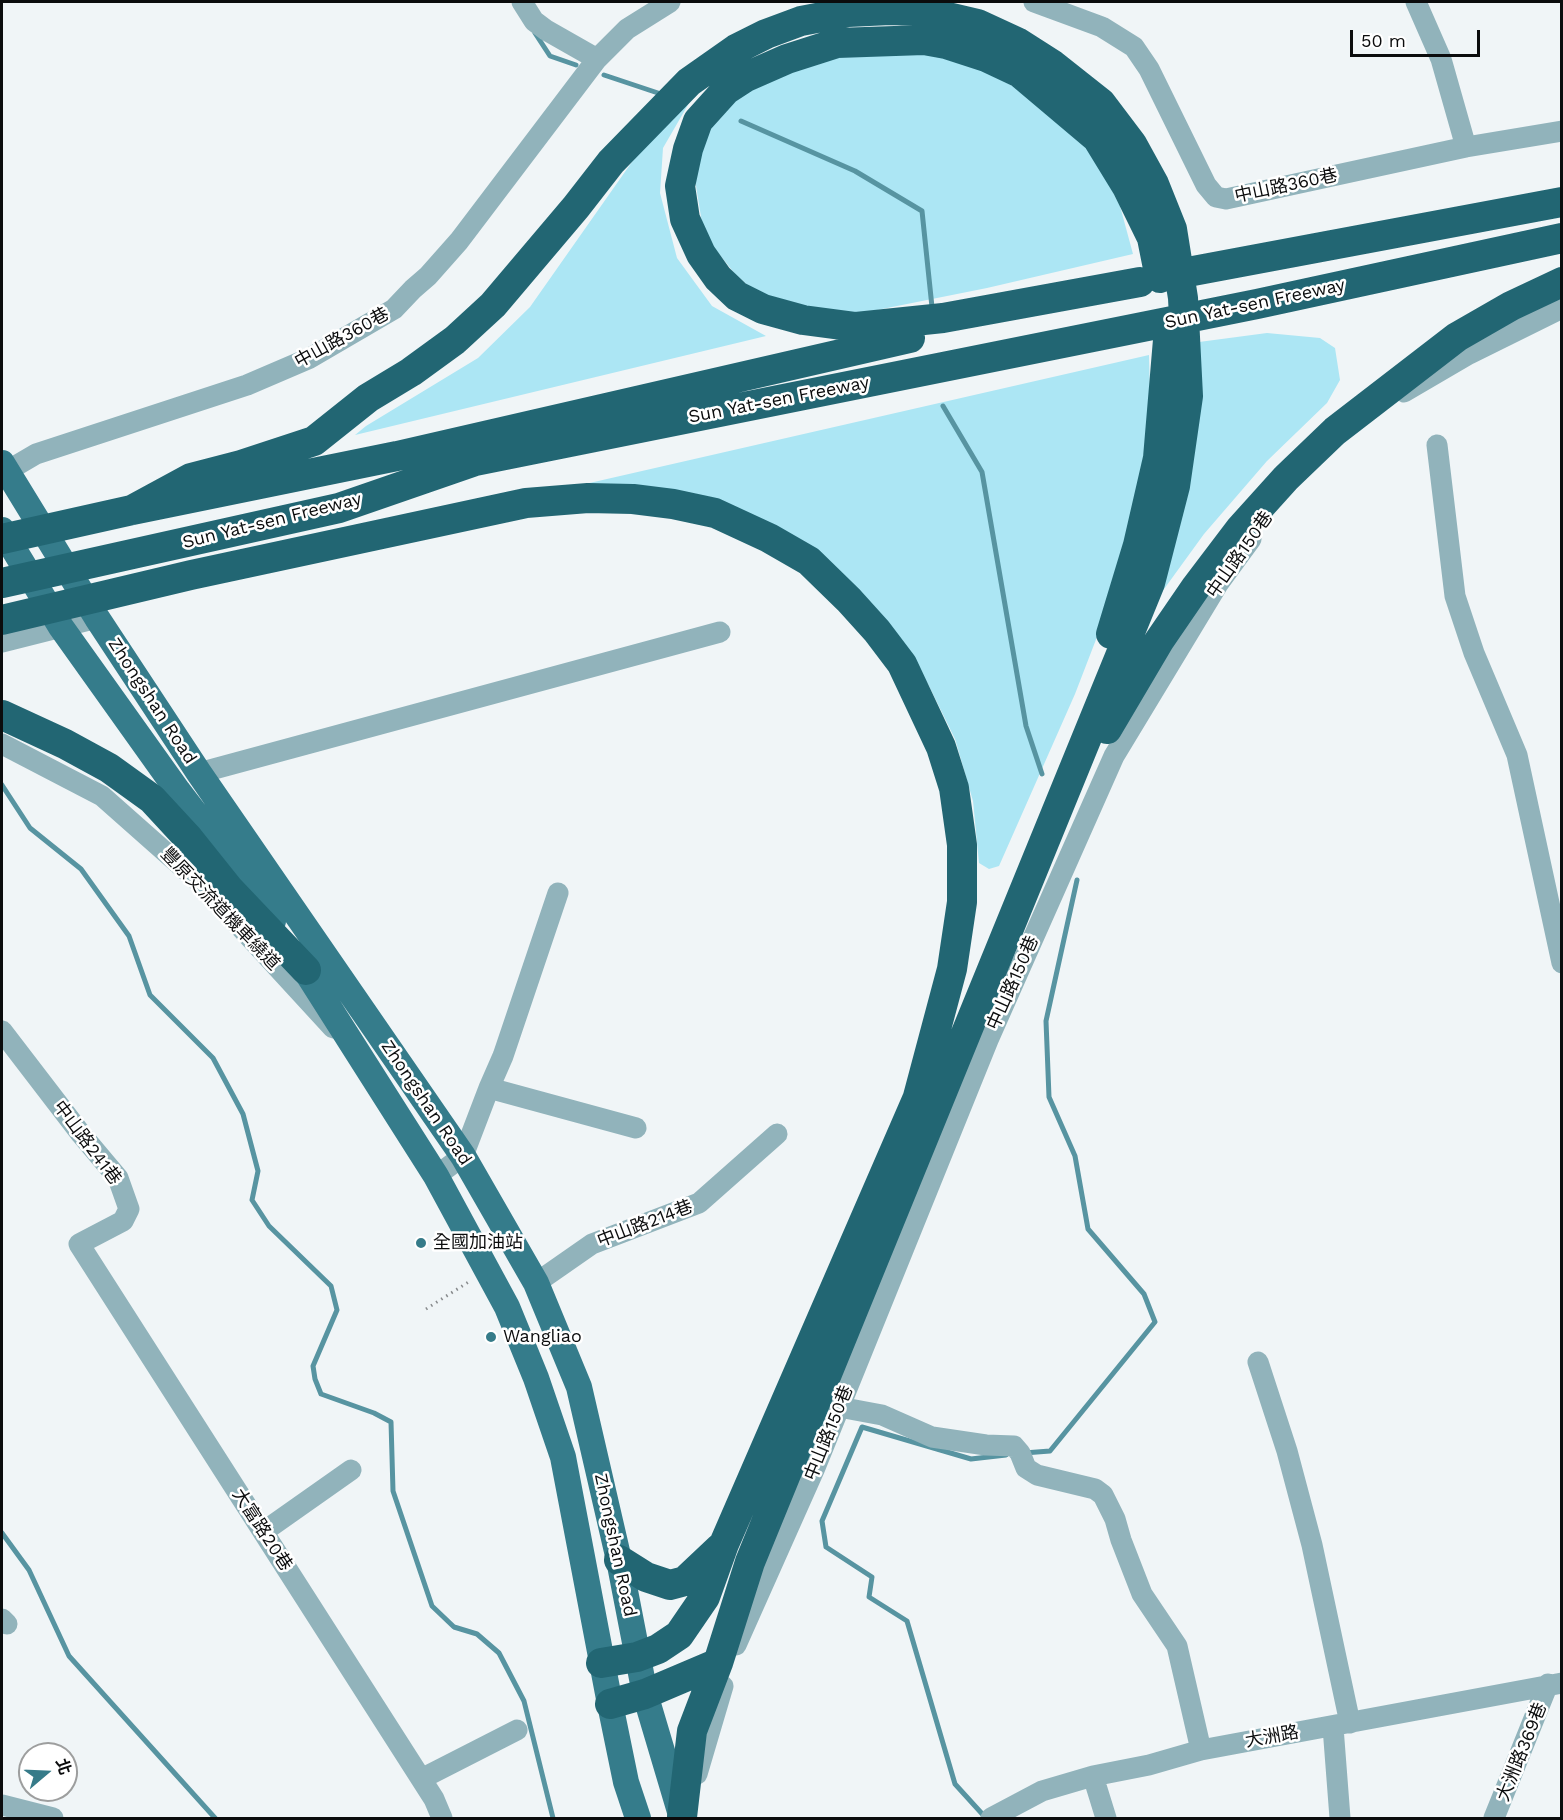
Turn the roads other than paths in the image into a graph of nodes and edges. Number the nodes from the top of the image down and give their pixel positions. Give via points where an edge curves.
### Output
1 (522, 2) edge
2 (670, 2) edge
3 (1034, 2) edge
4 (1416, 2) edge
5 (597, 59) junction
6 (1562, 130) edge
7 (1466, 147) junction
8 (1562, 202) edge
9 (1562, 238) edge
10 (1140, 282) junction
11 (1562, 282) edge
12 (1562, 308) edge
13 (1437, 445) dead end
14 (3, 469) edge
15 (132, 510) junction
16 (2, 530) edge
17 (2, 539) edge
18 (2, 583) edge
19 (105, 606) junction
20 (10, 618) edge
21 (62, 627) junction
22 (720, 632) dead end
23 (2, 642) edge
24 (4, 725) edge
25 (199, 773) junction
26 (1064, 794) junction
27 (558, 893) dead end
28 (1562, 963) edge
29 (306, 970) junction
30 (2, 1031) edge
31 (361, 1058) junction
32 (489, 1088) junction
33 (915, 1104) junction
34 (636, 1128) dead end
35 (777, 1134) dead end
36 (464, 1156) junction
37 (436, 1176) junction
38 (79, 1244) joint
39 (536, 1283) junction
40 (1258, 1362) dead end
41 (839, 1407) junction
42 (351, 1470) dead end
43 (263, 1532) junction
44 (726, 1540) junction
45 (766, 1551) junction
46 (619, 1560) junction
47 (637, 1657) junction
48 (601, 1663) junction
49 (718, 1663) junction
50 (1555, 1684) edge
51 (645, 1694) junction
52 (610, 1704) junction
53 (1341, 1725) junction
54 (517, 1730) dead end
55 (1201, 1750) junction
56 (1093, 1776) junction
57 (421, 1779) junction
58 (2, 1805) edge
59 (993, 1817) edge
60 (54, 1818) edge
61 (442, 1818) edge
62 (638, 1818) edge
63 (682, 1818) edge
64 (1106, 1818) edge
65 (1340, 1818) edge
66 (1494, 1818) edge

1 - 5 street via 534,21
2 - 5 street, 中山路360巷 via 627,29
3 - 7 street, 中山路360巷 via 1101,27 1134,47 1215,197 1227,199
4 - 7 street via 1441,58
5 - 14 street, 中山路360巷 via 459,240 394,309 310,358 247,385 36,454
6 - 7 street, 中山路360巷
8 - 10 highway, Sun Yat-sen Freeway
9 - 18 highway, Sun Yat-sen Freeway via 1257,304 475,461 339,508
10 - 15 highway, Sun Yat-sen Freeway via 409,453
10 - 33 highway via 943,318 856,327 803,320 763,309 736,296 701,254 685,219 680,186 688,150 698,122 726,90 746,76 787,59 837,43 924,40 946,44 987,57 1020,74 1097,138 1152,238 1169,323 1158,458 1138,545 1109,641
11 - 26 highway via 1457,338 1335,431 1286,478 1196,587
12 - 41 street, 中山路150巷 via 1469,354 1386,402 1288,487 1218,584 1114,756 987,1040
13 - 28 street via 1455,596 1474,653 1517,755
14 - 19 main road, Zhongshan Road
15 - 17 highway, Sun Yat-sen Freeway
15 - 26 highway via 191,478 314,441 368,398 455,340 528,266 635,136 689,82 736,49 801,21 848,12 922,11 978,24 1053,65 1101,103 1132,144 1172,229 1183,298 1188,396 1174,486 1150,583
16 - 21 main road, Zhongshan Road
19 - 20 highway
19 - 21 street
19 - 25 main road, Zhongshan Road
19 - 33 highway via 191,575 526,503 588,498 633,499 716,513 809,561 877,631 902,664 941,747 954,788 962,845 962,902 952,969
21 - 23 street
21 - 29 main road, Zhongshan Road
22 - 25 street
24 - 29 highway via 65,744 109,768 152,799
24 - 31 street, 豐原交流道機車繞道 via 102,796 198,881
25 - 36 main road, Zhongshan Road
26 - 45 highway
27 - 32 street
29 - 31 main road, Zhongshan Road
30 - 38 street, 中山路241巷 via 118,1178 129,1209 123,1221
31 - 37 main road, Zhongshan Road
32 - 34 street
32 - 36 street
33 - 44 highway
35 - 39 street, 中山路214巷 via 699,1203 592,1244
36 - 37 street
36 - 39 main road, Zhongshan Road
37 - 48 main road, Zhongshan Road via 507,1308 563,1457
38 - 43 street, 大富路20巷
39 - 46 main road, Zhongshan Road via 579,1387
40 - 53 street via 1312,1545
41 - 45 street, 中山路150巷
41 - 55 street via 882,1414 932,1437 1014,1446 1026,1468 1037,1475 1095,1489 1103,1495 1142,1594 1177,1646
42 - 43 street
43 - 57 street, 大富路20巷
44 - 45 street
44 - 46 highway via 685,1581 670,1585 646,1577
44 - 47 highway via 705,1596 679,1635
45 - 49 highway
45 - 63 street, 中山路150巷
46 - 47 main road, Zhongshan Road
47 - 48 highway
47 - 51 main road, Zhongshan Road
48 - 52 main road, Zhongshan Road
49 - 51 highway
49 - 63 highway via 692,1731
50 - 53 street, 大洲路
50 - 66 street, 大洲路369巷
51 - 52 highway
51 - 63 main road, Zhongshan Road
52 - 62 main road, Zhongshan Road via 626,1782
53 - 55 street, 大洲路
53 - 65 street
54 - 57 street
55 - 56 street, 大洲路 via 1149,1766
56 - 59 street, 大洲路 via 1042,1791
56 - 64 street
57 - 61 street, 大富路20巷
58 - 60 street

